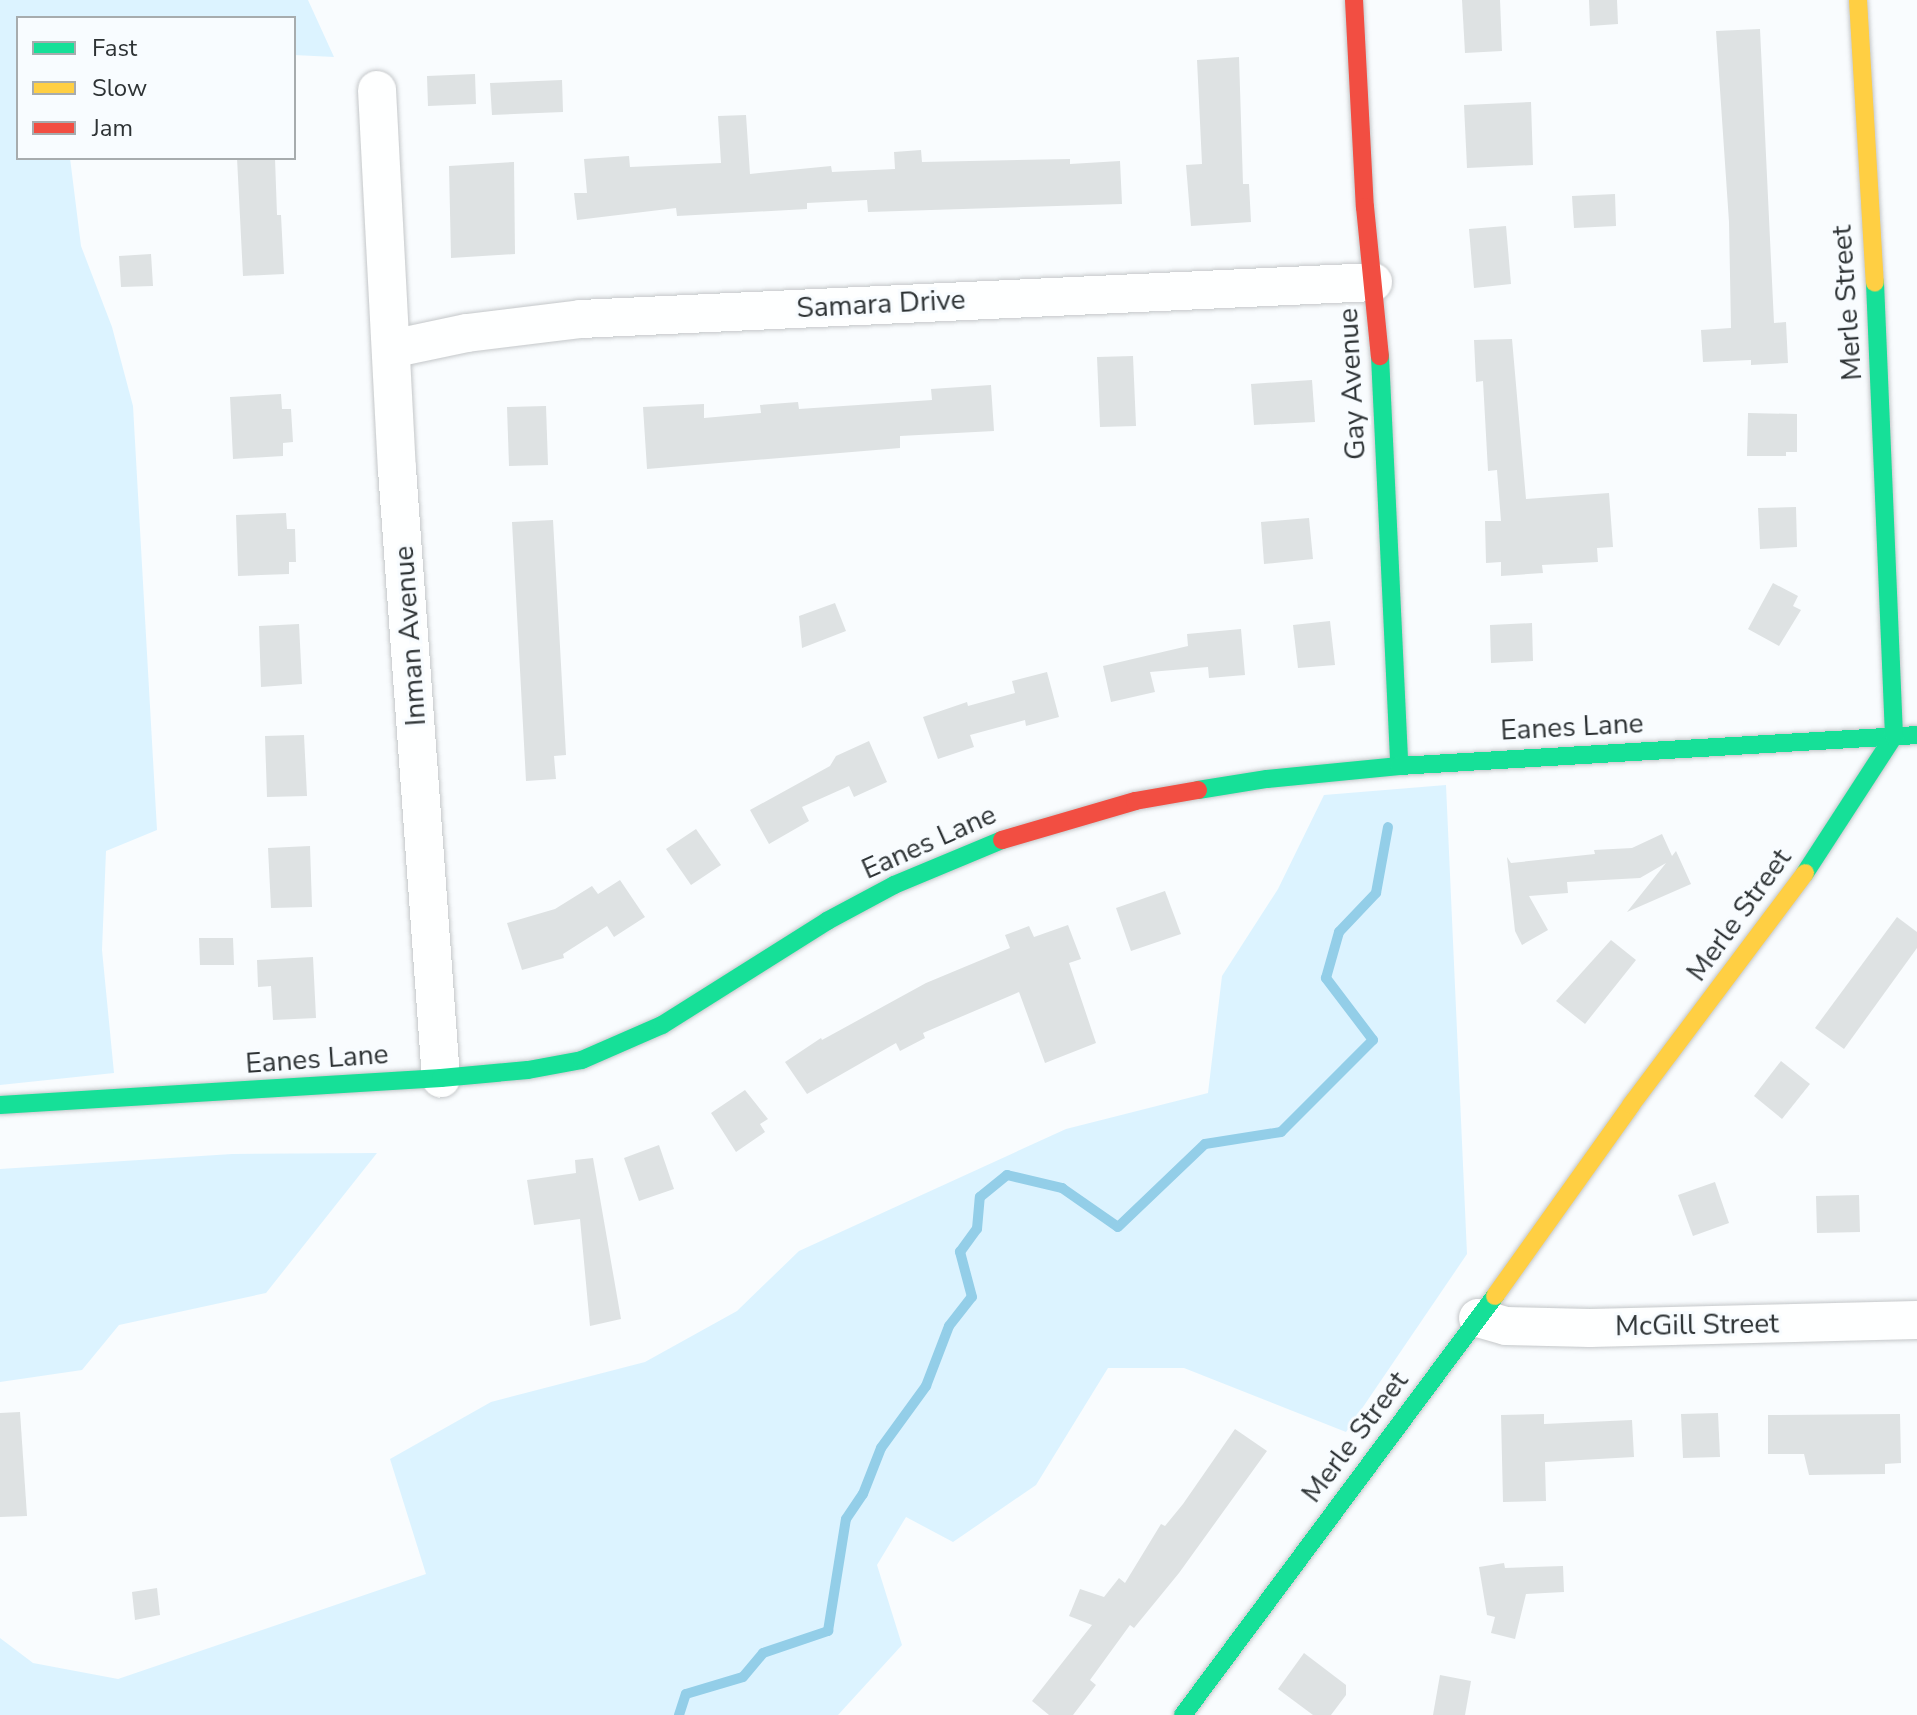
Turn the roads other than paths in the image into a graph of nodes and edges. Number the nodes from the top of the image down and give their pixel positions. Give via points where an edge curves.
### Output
1 (1354, 0) edge
2 (1858, 0) edge
3 (377, 90) dead end
4 (1373, 282) junction
5 (391, 349) junction
6 (1917, 735) edge
7 (1894, 736) junction
8 (1399, 766) junction
9 (441, 1078) junction
10 (0, 1105) edge
11 (1478, 1318) junction
12 (1917, 1320) edge
13 (1183, 1715) edge

1 - 4 street, Gay Avenue
2 - 7 street, Merle Street via 1881,379
3 - 5 street, Inman Avenue
4 - 5 street, Samara Drive via 581,319
4 - 8 street, Gay Avenue
5 - 9 street, Inman Avenue
6 - 7 street, Eanes Lane
7 - 8 street, Eanes Lane
7 - 11 street, Merle Street via 1789,898
8 - 9 street, Eanes Lane via 1149,798 1034,828 894,885 662,1025 602,1053 528,1070
9 - 10 street, Eanes Lane
11 - 12 street, McGill Street via 1506,1326 1590,1328
11 - 13 street, Merle Street

